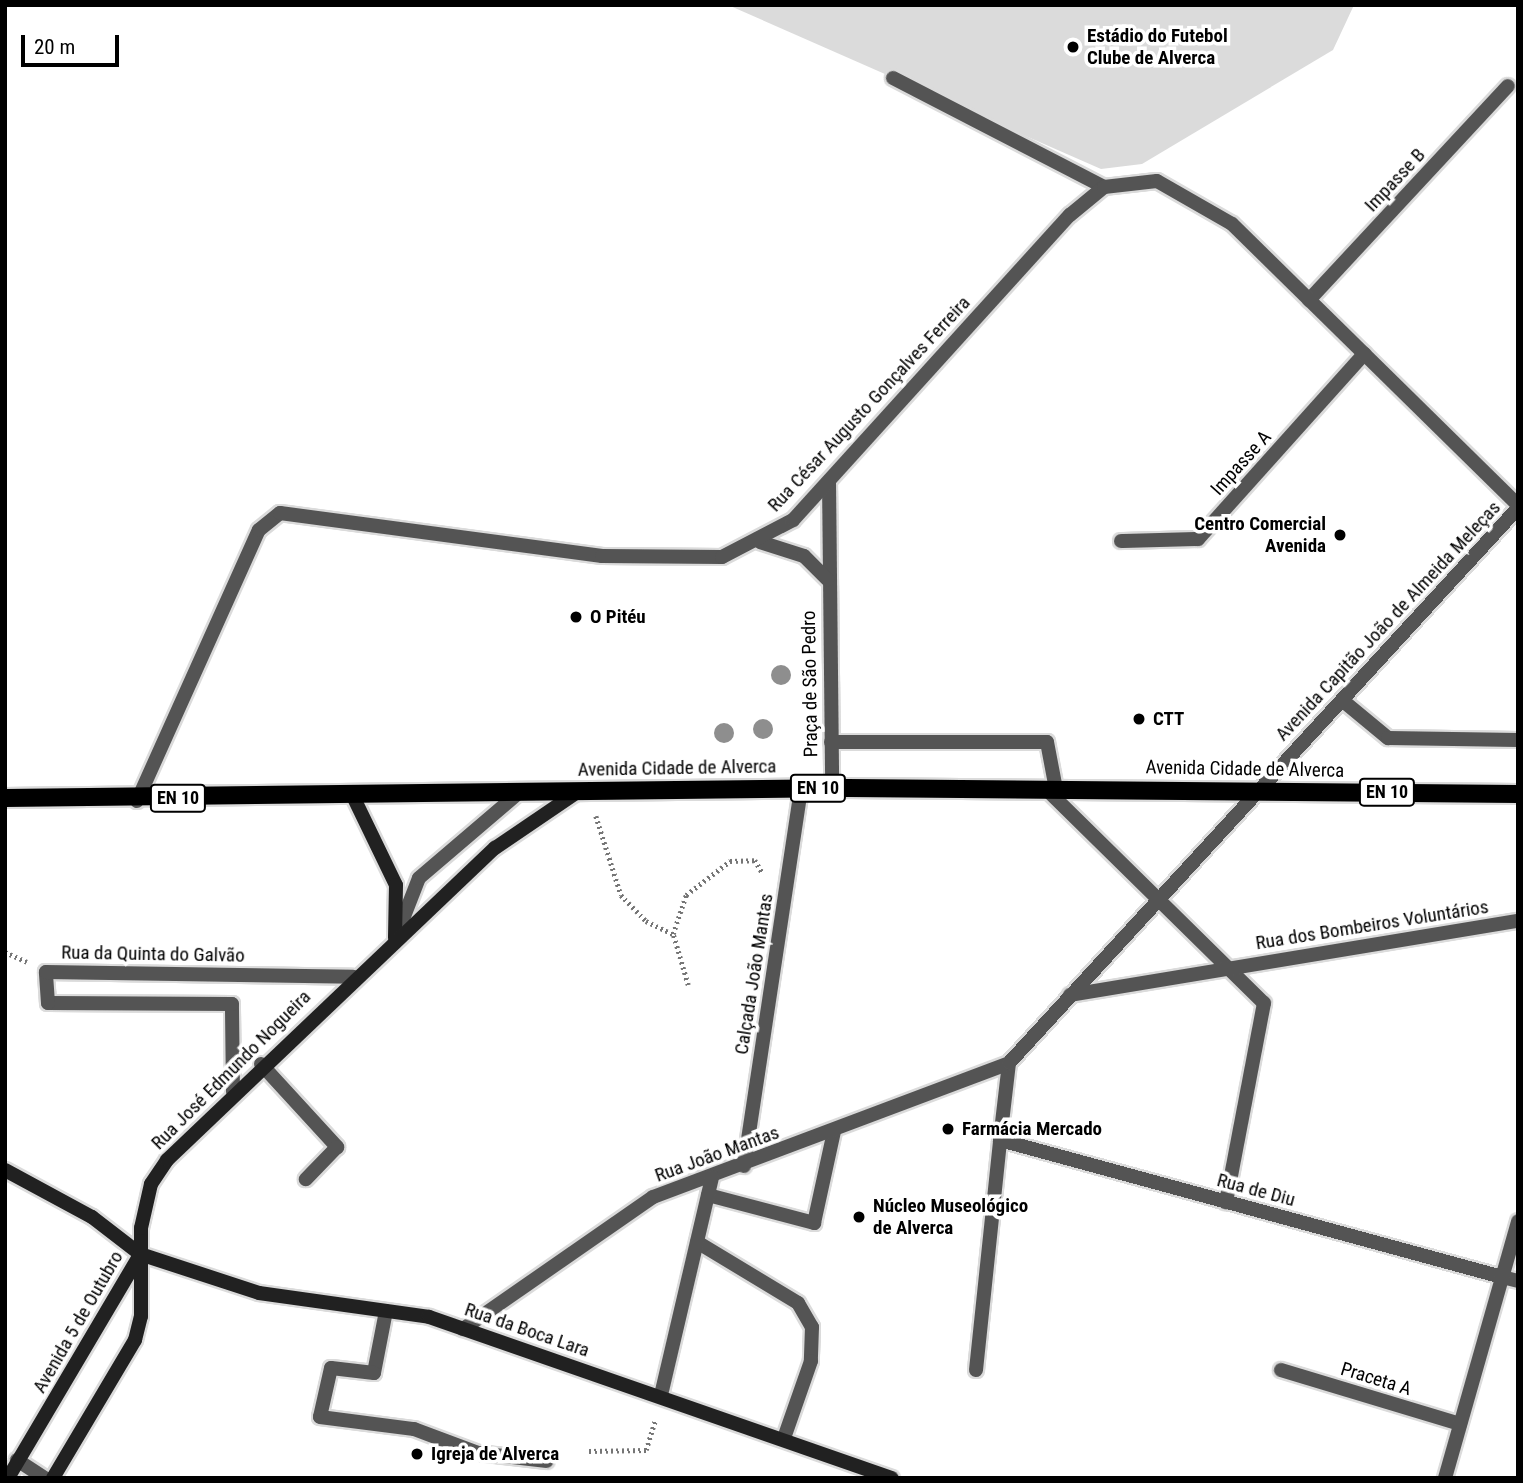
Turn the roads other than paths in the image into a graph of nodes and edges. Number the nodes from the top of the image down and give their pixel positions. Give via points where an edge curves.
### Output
1 (893, 78) dead end
2 (1508, 86) dead end
3 (1104, 187) junction
4 (1309, 300) junction
5 (1364, 354) junction
6 (829, 481) junction
7 (1518, 506) edge
8 (760, 541) junction
9 (1121, 541) dead end
10 (827, 579) junction
11 (1342, 700) junction
12 (1518, 740) edge
13 (831, 742) junction
14 (801, 788) junction
15 (832, 788) junction
16 (1051, 788) junction
17 (585, 790) junction
18 (1257, 790) junction
19 (521, 791) junction
20 (351, 792) junction
21 (1518, 794) edge
22 (5, 798) edge
23 (137, 801) junction
24 (1156, 902) junction
25 (1516, 925) edge
26 (395, 938) junction
27 (1233, 967) junction
28 (353, 976) junction
29 (1070, 995) junction
30 (1009, 1063) junction
31 (261, 1064) junction
32 (233, 1092) junction
33 (834, 1131) junction
34 (1000, 1140) junction
35 (744, 1166) junction
36 (5, 1170) edge
37 (712, 1177) junction
38 (306, 1179) dead end
39 (708, 1195) junction
40 (1226, 1202) junction
41 (1518, 1221) edge
42 (697, 1241) junction
43 (140, 1254) junction
44 (1502, 1277) junction
45 (1518, 1281) edge
46 (386, 1311) junction
47 (463, 1329) junction
48 (976, 1370) dead end
49 (1281, 1370) dead end
50 (662, 1395) junction
51 (1460, 1424) junction
52 (784, 1438) junction
53 (17, 1460) junction
54 (547, 1461) dead end
55 (8, 1478) edge
56 (45, 1478) edge
57 (53, 1478) edge
58 (892, 1478) edge
59 (1445, 1478) edge

1 - 3 street
2 - 4 street, Impasse B
3 - 4 street via 1157,181 1232,224
3 - 6 street, Rua César Augusto Gonçalves Ferreira via 1070,215
4 - 5 street
5 - 7 street
5 - 9 street, Impasse A via 1198,540
6 - 8 street, Rua César Augusto Gonçalves Ferreira via 793,520
6 - 10 street, Praça de São Pedro
7 - 11 street, Avenida Capitão João de Almeida Meleças
8 - 10 street via 804,556
8 - 23 street, Rua César Augusto Gonçalves Ferreira via 722,557 602,556 280,513 259,530
10 - 13 street, Praça de São Pedro
11 - 12 street via 1388,738
11 - 18 street, Avenida Capitão João de Almeida Meleças
13 - 15 street, Praça de São Pedro
13 - 16 street via 1047,741
14 - 15 main road, Avenida Cidade de Alverca / EN 10
14 - 17 main road, Avenida Cidade de Alverca / EN 10
14 - 35 street, Calçada João Mantas
15 - 16 main road, Avenida Cidade de Alverca / EN 10
16 - 18 main road, Avenida Cidade de Alverca / EN 10
16 - 24 street
17 - 19 main road, Avenida Cidade de Alverca / EN 10
17 - 26 main road, Rua José Edmundo Nogueira via 495,848
18 - 21 main road, Avenida Cidade de Alverca / EN 10
18 - 24 street, Avenida Capitão João de Almeida Meleças
19 - 20 main road, Avenida Cidade de Alverca / EN 10
19 - 26 street, Rua José Edmundo Nogueira via 419,878
20 - 23 main road, Avenida Cidade de Alverca / EN 10
20 - 26 main road via 393,875
22 - 23 main road, Avenida Cidade de Alverca / EN 10
24 - 27 street
24 - 29 street, Avenida Capitão João de Almeida Meleças
25 - 27 street, Rua dos Bombeiros Voluntários
26 - 28 main road, Rua José Edmundo Nogueira
27 - 29 street, Rua dos Bombeiros Voluntários
27 - 40 street via 1264,1003
28 - 31 main road, Rua José Edmundo Nogueira
28 - 32 street, Rua da Quinta do Galvão via 46,972 48,1003 232,1004
29 - 30 street, Avenida Capitão João de Almeida Meleças
30 - 33 street, Rua João Mantas
30 - 34 street
31 - 32 main road, Rua José Edmundo Nogueira
31 - 38 street via 337,1147
32 - 43 main road, Rua José Edmundo Nogueira via 151,1184
33 - 35 street, Rua João Mantas
33 - 39 street via 814,1223
34 - 40 street, Rua de Diu
34 - 48 street
35 - 37 street, Rua João Mantas
36 - 43 main road, Rua da Boca Lara via 92,1217
37 - 39 street
37 - 47 street, Rua João Mantas via 653,1197
39 - 42 street
40 - 44 street, Rua de Diu
41 - 44 street
42 - 50 street
42 - 52 street via 798,1303 812,1327 811,1361
43 - 46 main road, Rua da Boca Lara via 260,1293
43 - 53 main road, Avenida 5 de Outubro via 103,1326
43 - 57 main road, Avenida 5 de Outubro via 135,1340
44 - 45 street, Rua de Diu
44 - 51 street
46 - 47 main road, Rua da Boca Lara
46 - 54 street via 374,1373 331,1368 320,1417 414,1429 478,1454
47 - 50 main road, Rua da Boca Lara
49 - 51 street, Praceta A
50 - 52 main road, Rua da Boca Lara
51 - 59 street
52 - 58 main road, Rua da Boca Lara
53 - 55 main road, Avenida 5 de Outubro
53 - 56 street

